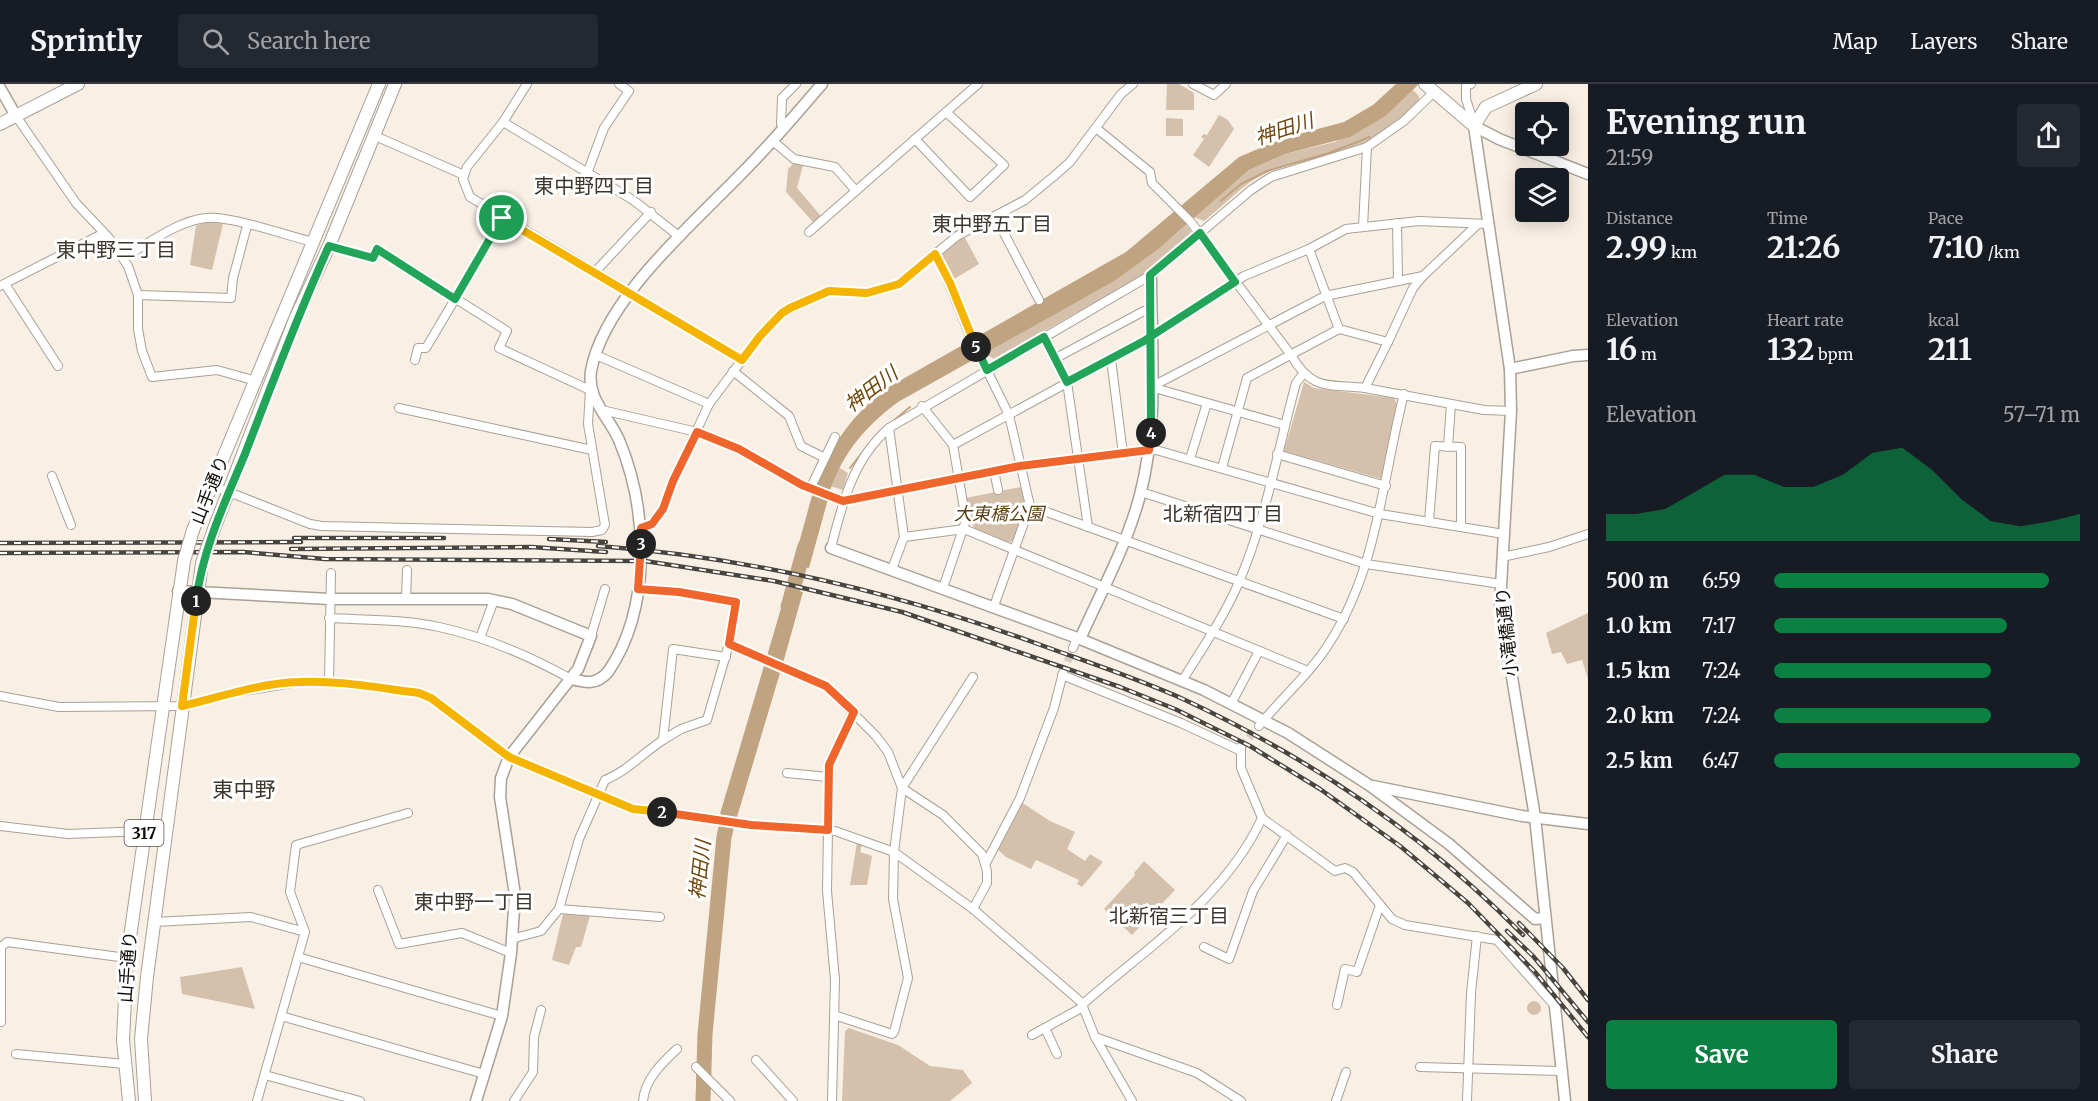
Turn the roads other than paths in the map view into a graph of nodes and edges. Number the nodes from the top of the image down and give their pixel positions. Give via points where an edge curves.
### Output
1 (78, 84) edge
2 (379, 84) edge
3 (395, 84) edge
4 (527, 84) edge
5 (619, 84) edge
6 (796, 84) edge
7 (822, 84) edge
8 (978, 84) edge
9 (1133, 84) edge
10 (1193, 84) edge
11 (1226, 84) edge
12 (1471, 84) edge
13 (1536, 84) edge
14 (0, 88) edge
15 (1430, 88) edge
16 (946, 112) junction
17 (16, 116) junction
18 (502, 122) junction
19 (0, 124) edge
20 (1474, 126) junction
21 (1096, 128) junction
22 (784, 129) junction
23 (373, 135) junction
24 (915, 139) junction
25 (773, 141) junction
26 (1367, 147) junction
27 (588, 171) junction
28 (1588, 174) edge
29 (464, 175) junction
30 (856, 191) junction
31 (651, 212) junction
32 (995, 216) junction
33 (502, 218) junction
34 (1397, 223) junction
35 (1483, 225) junction
36 (247, 226) junction
37 (1364, 227) junction
38 (809, 232) dead end
39 (104, 233) junction
40 (1200, 233) junction
41 (680, 237) junction
42 (313, 242) junction
43 (329, 246) junction
44 (1309, 249) junction
45 (935, 254) junction
46 (123, 258) junction
47 (594, 273) junction
48 (1150, 275) junction
49 (1423, 276) junction
50 (1398, 279) junction
51 (1235, 282) junction
52 (2, 285) edge
53 (629, 292) junction
54 (138, 295) junction
55 (1325, 296) junction
56 (455, 299) junction
57 (1039, 300) dead end
58 (1151, 311) junction
59 (1268, 326) junction
60 (1339, 329) junction
61 (1044, 337) junction
62 (1150, 337) junction
63 (1388, 342) junction
64 (596, 355) junction
65 (1291, 355) junction
66 (1588, 356) edge
67 (1056, 358) junction
68 (1111, 359) junction
69 (415, 360) dead end
70 (742, 360) junction
71 (58, 366) dead end
72 (1510, 369) junction
73 (987, 370) junction
74 (733, 371) junction
75 (1302, 374) junction
76 (256, 381) junction
77 (1067, 382) junction
78 (1151, 387) junction
79 (1365, 388) junction
80 (590, 390) junction
81 (1404, 394) junction
82 (1207, 403) junction
83 (709, 404) junction
84 (1451, 404) junction
85 (922, 406) junction
86 (399, 408) dead end
87 (602, 410) junction
88 (1511, 411) junction
89 (1238, 412) junction
90 (1009, 415) junction
91 (1285, 425) junction
92 (889, 428) junction
93 (697, 432) junction
94 (835, 437) dead end
95 (953, 446) junction
96 (1448, 447) junction
97 (592, 450) junction
98 (1149, 450) junction
99 (1124, 454) junction
100 (1277, 454) junction
101 (823, 457) junction
102 (1077, 459) junction
103 (1190, 459) junction
104 (1020, 466) junction
105 (1222, 468) junction
106 (994, 471) junction
107 (52, 476) dead end
108 (959, 478) junction
109 (1270, 482) junction
110 (211, 485) junction
111 (1386, 486) junction
112 (812, 487) junction
113 (898, 490) junction
114 (998, 490) dead end
115 (229, 491) junction
116 (1141, 492) junction
117 (843, 501) junction
118 (1030, 506) junction
119 (1380, 514) junction
120 (1429, 522) junction
121 (71, 525) dead end
122 (1088, 526) junction
123 (1461, 527) junction
124 (641, 528) junction
125 (964, 529) junction
126 (1257, 530) junction
127 (1504, 534) junction
128 (1588, 534) edge
129 (904, 537) junction
130 (1124, 540) junction
131 (831, 548) joint
132 (1014, 549) junction
133 (1503, 557) junction
134 (1366, 564) junction
135 (892, 569) junction
136 (407, 570) dead end
137 (331, 573) dead end
138 (1239, 582) junction
139 (1501, 584) junction
140 (1104, 586) junction
141 (942, 588) junction
142 (605, 589) dead end
143 (638, 589) junction
144 (178, 591) junction
145 (197, 591) junction
146 (330, 598) junction
147 (406, 600) junction
148 (494, 600) junction
149 (994, 606) junction
150 (329, 618) junction
151 (1344, 619) junction
152 (1213, 632) junction
153 (591, 636) junction
154 (480, 638) junction
155 (1076, 642) junction
156 (729, 644) junction
157 (1259, 651) junction
158 (726, 657) junction
159 (1308, 671) junction
160 (973, 677) dead end
161 (571, 679) junction
162 (1182, 681) junction
163 (329, 682) junction
164 (0, 696) edge
165 (1231, 704) junction
166 (182, 706) junction
167 (156, 707) junction
168 (854, 712) junction
169 (1261, 723) junction
170 (663, 740) junction
171 (509, 757) junction
172 (788, 773) dead end
173 (828, 777) junction
174 (1369, 785) junction
175 (902, 788) junction
176 (597, 794) junction
177 (408, 813) dead end
178 (1535, 817) junction
179 (1263, 818) junction
180 (1588, 824) edge
181 (0, 826) edge
182 (828, 830) junction
183 (144, 831) junction
184 (1287, 835) junction
185 (894, 852) junction
186 (986, 862) junction
187 (378, 890) dead end
188 (1380, 905) junction
189 (559, 909) junction
190 (973, 909) junction
191 (660, 918) dead end
192 (1544, 918) junction
193 (154, 922) junction
194 (304, 932) junction
195 (1477, 936) junction
196 (512, 939) junction
197 (1204, 947) dead end
198 (511, 953) junction
199 (298, 957) junction
200 (127, 958) junction
201 (1337, 1005) dead end
202 (1554, 1005) junction
203 (1082, 1006) junction
204 (541, 1010) dead end
205 (834, 1015) junction
206 (281, 1016) junction
207 (502, 1016) junction
208 (1, 1022) edge
209 (1045, 1028) junction
210 (1032, 1035) dead end
211 (1095, 1037) junction
212 (1057, 1047) dead end
213 (677, 1048) dead end
214 (16, 1054) dead end
215 (756, 1060) dead end
216 (125, 1064) junction
217 (696, 1067) dead end
218 (1420, 1067) dead end
219 (1470, 1070) junction
220 (1560, 1071) junction
221 (1346, 1072) dead end
222 (484, 1074) junction
223 (265, 1075) junction
224 (477, 1100) edge
225 (726, 1100) edge
226 (129, 1101) edge
227 (145, 1101) edge
228 (257, 1101) edge
229 (360, 1101) edge
230 (514, 1101) edge
231 (643, 1101) edge
232 (793, 1101) edge
233 (832, 1101) edge
234 (1132, 1101) edge
235 (1242, 1101) edge
236 (1336, 1101) edge
237 (1467, 1101) edge
238 (1565, 1101) edge

1 - 17 main road
2 - 42 main road, 山手通り / 317
3 - 23 main road, 山手通り / 317
4 - 18 street
5 - 27 street via 629,91 604,128
6 - 22 street via 782,98
7 - 22 street
8 - 16 street
9 - 21 street
10 - 11 street via 1214,95
12 - 20 street via 1466,86 1466,99
13 - 20 main road via 1486,107
14 - 17 street
15 - 20 main road
15 - 26 street via 1404,122
16 - 24 street
16 - 24 street via 1004,165 970,197
17 - 19 main road
17 - 39 street via 76,203
18 - 27 street
18 - 29 street
20 - 28 street
20 - 35 street, 小滝橋通り
21 - 32 street via 1070,162 1024,200
21 - 40 street via 1150,172 1152,183
22 - 25 street
23 - 29 street
23 - 43 main road, 山手通り / 317
24 - 30 street
25 - 30 street via 794,159 835,167
25 - 41 street
26 - 37 street
26 - 40 street via 1271,177
27 - 31 street
29 - 33 street via 470,197
30 - 38 street
31 - 41 street
31 - 47 street
32 - 45 street via 957,236
32 - 57 street
33 - 47 street
33 - 56 street
34 - 35 street via 1419,220
34 - 37 street
34 - 50 street
35 - 49 street
35 - 72 street, 小滝橋通り
36 - 42 street
36 - 46 street via 226,219 198,219
36 - 54 street via 231,298
37 - 44 street via 1346,229
39 - 46 street
39 - 52 street
40 - 48 street
40 - 51 street
41 - 53 street
42 - 76 main road, 山手通り / 317
43 - 56 street via 373,258 377,249
43 - 115 main road, 山手通り / 317 via 296,317
44 - 51 street
44 - 55 street
45 - 70 street via 899,284 867,293 829,291 790,308 760,336
45 - 73 street
46 - 54 street
47 - 53 street
48 - 58 street
48 - 61 street
49 - 50 street
49 - 63 street via 1413,288
50 - 55 street
51 - 59 street
51 - 62 street
52 - 71 street
53 - 64 street via 605,329
53 - 70 street
54 - 76 street via 140,341 152,378 217,370
55 - 59 street
55 - 60 street
56 - 69 street via 426,348 418,348
56 - 80 street via 507,331 499,348
58 - 62 street
58 - 67 street via 1144,311
59 - 65 street
59 - 78 street
60 - 63 street
60 - 65 street
61 - 67 street
61 - 73 street
62 - 68 street
62 - 78 street
63 - 79 street
64 - 80 street
64 - 83 street
65 - 75 street
65 - 89 street via 1247,378
66 - 72 street
67 - 77 street
68 - 77 street
68 - 99 street
70 - 74 street
72 - 88 street, 小滝橋通り
73 - 85 street
73 - 90 street
74 - 83 street
74 - 101 street via 789,416 801,446
75 - 79 street via 1316,382
75 - 91 street
76 - 110 main road, 山手通り / 317
77 - 90 street
77 - 102 street
78 - 82 street
78 - 98 street
79 - 81 street
80 - 87 street
80 - 97 street via 588,424
81 - 84 street
81 - 111 street
82 - 89 street
82 - 103 street
83 - 93 street
84 - 88 street
84 - 96 street
85 - 92 street
85 - 95 street
86 - 97 street
87 - 93 street
87 - 124 street via 621,447
88 - 127 street, 小滝橋通り
89 - 91 street
89 - 105 street
90 - 95 street
90 - 104 street
91 - 100 street
92 - 113 street
92 - 117 street via 860,462
93 - 112 street
93 - 124 street via 663,509 652,524
94 - 101 street
95 - 108 street
96 - 120 street via 1435,446
96 - 123 street via 1461,447
97 - 115 street via 605,525 592,532 322,526
98 - 99 street
98 - 103 street
98 - 116 street
99 - 102 street
100 - 109 street
100 - 111 street
101 - 112 street
102 - 104 street
102 - 122 street
103 - 105 street
104 - 106 street
104 - 118 street
105 - 109 street
106 - 108 street
106 - 114 street
107 - 121 street
108 - 113 street
108 - 125 street
109 - 119 street
109 - 126 street
110 - 115 street
110 - 144 main road, 山手通り / 317, bridge via 193,530
111 - 119 street
112 - 117 street
113 - 117 street
113 - 129 street
115 - 145 main road, 山手通り / 317, bridge via 202,563
116 - 126 street
116 - 130 street
117 - 131 street
118 - 122 street
118 - 132 street
119 - 120 street
119 - 134 street
120 - 123 street
122 - 130 street
123 - 127 street
124 - 143 street
125 - 129 street
125 - 132 street
125 - 141 street
126 - 134 street
126 - 138 street
127 - 133 street, 小滝橋通り
128 - 133 street
129 - 135 street
130 - 138 street
130 - 140 street
131 - 135 street
132 - 140 street
132 - 149 street
133 - 139 street, 小滝橋通り
134 - 139 street
134 - 151 street
135 - 141 street
136 - 147 street
137 - 146 street
138 - 151 street
138 - 152 street
139 - 178 street, 小滝橋通り via 1503,628
140 - 152 street
140 - 155 street
141 - 149 street
142 - 153 street
143 - 156 street via 736,602
143 - 161 street via 630,621 608,672 590,683
144 - 145 street
144 - 167 main road, 山手通り / 317
145 - 146 street
145 - 166 main road, 山手通り / 317
146 - 147 street
146 - 150 street
147 - 148 street
148 - 153 street
148 - 154 street
149 - 155 street
150 - 154 street via 437,626
150 - 163 street
151 - 159 street
152 - 157 street
152 - 162 street
153 - 161 street
154 - 161 street
155 - 162 street
156 - 158 street
156 - 168 street via 826,686
157 - 159 street
157 - 165 street
158 - 170 street via 706,720
158 - 170 street via 673,649
159 - 169 street
160 - 175 street
161 - 171 street
162 - 165 street
163 - 166 street via 278,685
163 - 171 street via 424,695
164 - 167 street via 59,707
165 - 169 street
166 - 167 street
166 - 193 main road, 山手通り / 317
167 - 183 main road, 山手通り / 317
168 - 173 street via 829,765
168 - 175 street via 888,752
169 - 174 street via 1309,745
170 - 176 street via 620,774 605,780
171 - 176 street
171 - 196 street via 501,778 500,797 514,879
172 - 173 street
173 - 182 street
174 - 178 street
174 - 192 street via 1449,844 1535,919
175 - 185 street
175 - 186 street via 957,826
176 - 182 street via 633,809
176 - 189 street
177 - 194 street via 296,845 290,892
178 - 180 street
178 - 192 street, 小滝橋通り
179 - 184 street
179 - 186 street via 1246,783 1240,748 1063,674 1020,798
179 - 203 street via 1248,848 1213,892
181 - 183 street via 68,834
182 - 185 street
182 - 205 street
183 - 200 main road, 山手通り / 317
184 - 188 street via 1335,871 1345,868 1353,872
184 - 197 street via 1253,891 1228,959
185 - 190 street
185 - 205 street via 893,899 908,978 894,1032
186 - 190 street via 987,883
187 - 198 street via 399,944 462,933
188 - 195 street via 1392,919 1405,925
188 - 201 street via 1357,972 1345,969
189 - 191 street
189 - 196 street via 540,931
190 - 203 street
192 - 202 street, 小滝橋通り
193 - 194 street via 251,917
193 - 227 main road, 山手通り / 317 via 141,1039
194 - 199 street
195 - 202 street via 1497,940
195 - 219 street via 1470,993
196 - 198 street
198 - 207 street
199 - 206 street
199 - 207 street
200 - 208 street via 7,942 1,947
200 - 216 main road, 山手通り / 317
202 - 220 street, 小滝橋通り
203 - 209 street
203 - 211 street
204 - 230 street via 534,1037 533,1072
205 - 233 street
206 - 222 street
206 - 223 street
207 - 222 street
209 - 210 street
209 - 212 street
211 - 234 street
211 - 235 street via 1197,1073
213 - 231 street via 657,1069 644,1091
214 - 216 street
215 - 232 street
216 - 226 main road, 山手通り / 317
217 - 225 street
218 - 219 street
219 - 220 street
219 - 237 street
220 - 238 street, 小滝橋通り
221 - 236 street
222 - 224 street
223 - 228 street
223 - 229 street

